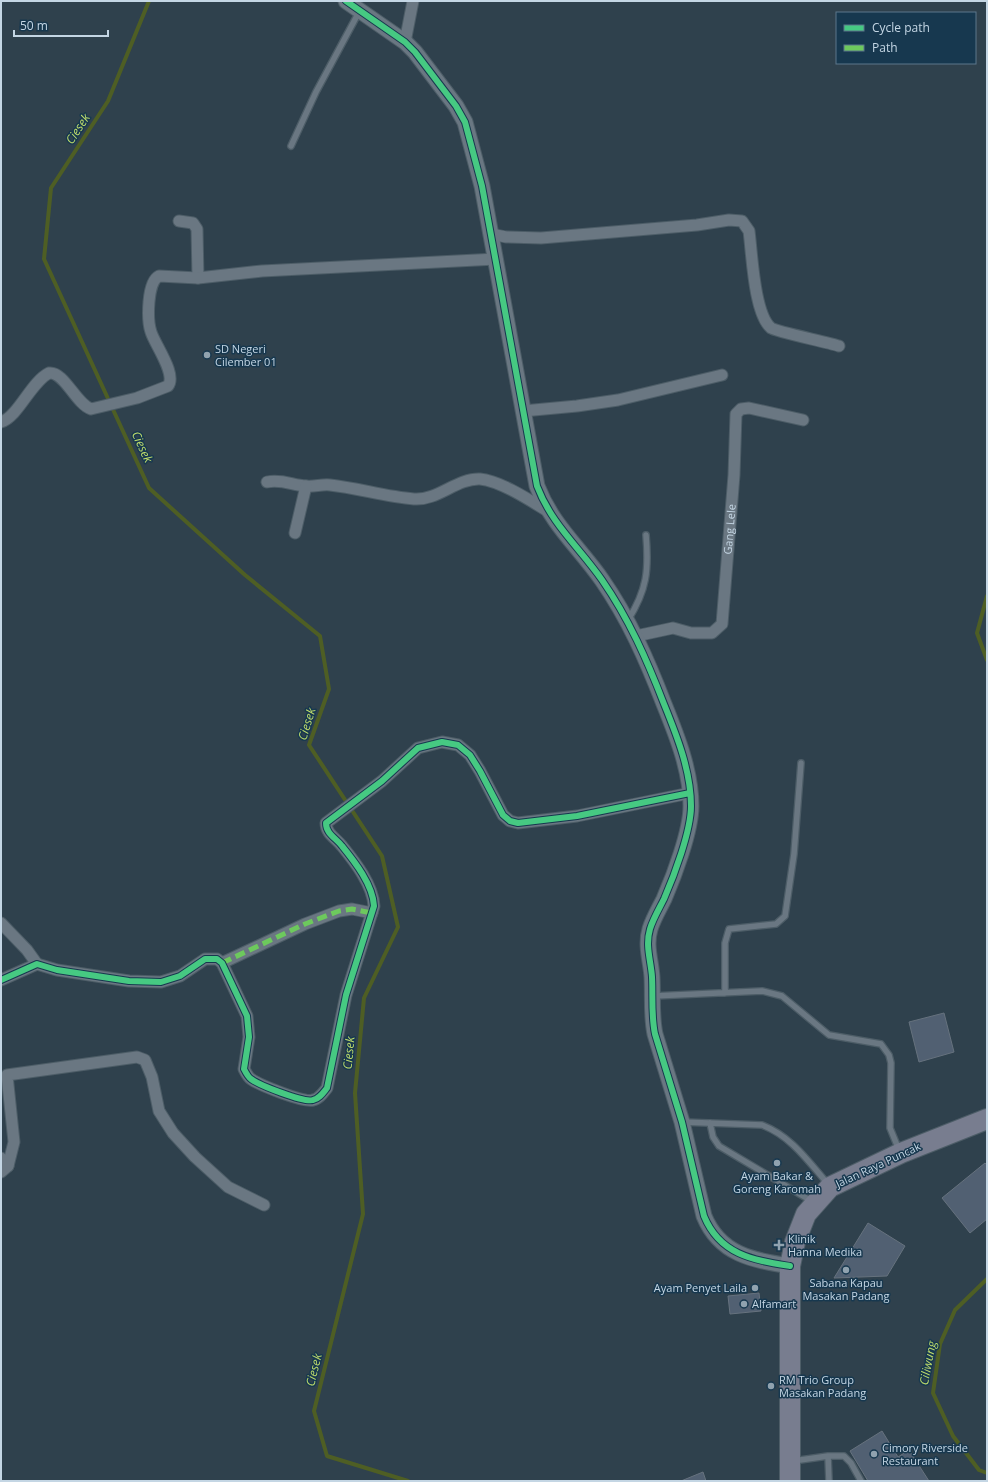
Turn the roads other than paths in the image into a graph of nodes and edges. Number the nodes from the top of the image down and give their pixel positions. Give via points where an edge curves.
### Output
1 (346, 1) edge
2 (413, 1) edge
3 (360, 10) junction
4 (405, 42) junction
5 (291, 146) dead end
6 (179, 221) dead end
7 (490, 234) junction
8 (496, 259) junction
9 (198, 278) junction
10 (839, 346) dead end
11 (722, 375) dead end
12 (523, 411) junction
13 (803, 420) dead end
14 (1, 422) edge
15 (267, 482) dead end
16 (306, 486) junction
17 (549, 512) junction
18 (295, 533) dead end
19 (646, 535) dead end
20 (628, 620) junction
21 (636, 636) junction
22 (801, 763) dead end
23 (690, 793) junction
24 (372, 913) junction
25 (1, 924) edge
26 (222, 963) junction
27 (37, 964) junction
28 (1, 980) edge
29 (725, 993) junction
30 (652, 996) junction
31 (987, 1119) edge
32 (682, 1122) junction
33 (710, 1122) junction
34 (900, 1154) junction
35 (3, 1165) edge
36 (830, 1187) junction
37 (264, 1204) dead end
38 (815, 1204) junction
39 (790, 1266) junction
40 (828, 1456) junction
41 (790, 1461) junction
42 (790, 1481) edge
43 (829, 1481) edge
44 (861, 1481) edge

1 - 3 street
2 - 4 street
3 - 4 street
3 - 5 lane via 316,92
4 - 7 street via 434,76 465,122 476,160
6 - 9 street via 194,223 197,229
7 - 8 street
7 - 10 street via 541,238 729,220 742,221 748,231 759,308 764,320 772,328
8 - 9 street via 262,271
8 - 12 street
9 - 14 street via 159,276 155,278 150,295 151,332 166,366 170,383 160,390 91,409 52,372 46,374 8,419
11 - 12 street via 618,400
12 - 17 street via 536,480
13 - 21 street, Gang Lele via 749,408 741,409 736,414 734,482 722,624 719,629 702,634 668,628
15 - 16 street via 287,481
16 - 17 street via 330,485 415,500 467,480 481,479 519,494
16 - 18 street
17 - 20 street via 600,577
19 - 20 lane via 646,581 639,603
20 - 21 street
21 - 23 street via 674,728
22 - 29 lane via 794,854 785,916 776,924 729,929 725,943
23 - 24 street via 577,816 518,824 503,815 470,755 458,745 442,742 418,748 382,781 326,823 328,832 361,873 373,899
23 - 30 street via 690,814 679,862 649,934
24 - 26 street via 352,909 339,911
24 - 26 street via 346,995 327,1088 313,1101 302,1101 252,1080 246,1073 244,1069 249,1037 247,1016
25 - 27 street
26 - 27 street via 215,958 205,959 175,978 145,983 57,970
27 - 28 street
29 - 30 lane
29 - 34 lane via 762,991 782,996 829,1035 881,1044 892,1063 890,1128
30 - 32 street via 654,1034
31 - 34 highway, Jalan Raya Puncak
32 - 33 lane
32 - 39 street via 704,1216 710,1230 737,1253 754,1260
33 - 36 lane via 762,1125 771,1129 796,1146
33 - 38 lane via 713,1137 719,1146
34 - 36 highway, Jalan Raya Puncak
35 - 37 street via 14,1142 7,1075 137,1057 145,1060 152,1077 159,1111 180,1141 228,1187
36 - 38 highway, Jalan Raya Puncak
38 - 39 highway, Jalan Raya Puncak via 806,1214 801,1226
39 - 41 highway, Jalan Raya Puncak
40 - 41 lane
40 - 43 lane
40 - 44 lane via 844,1456
41 - 42 highway, Jalan Raya Puncak

